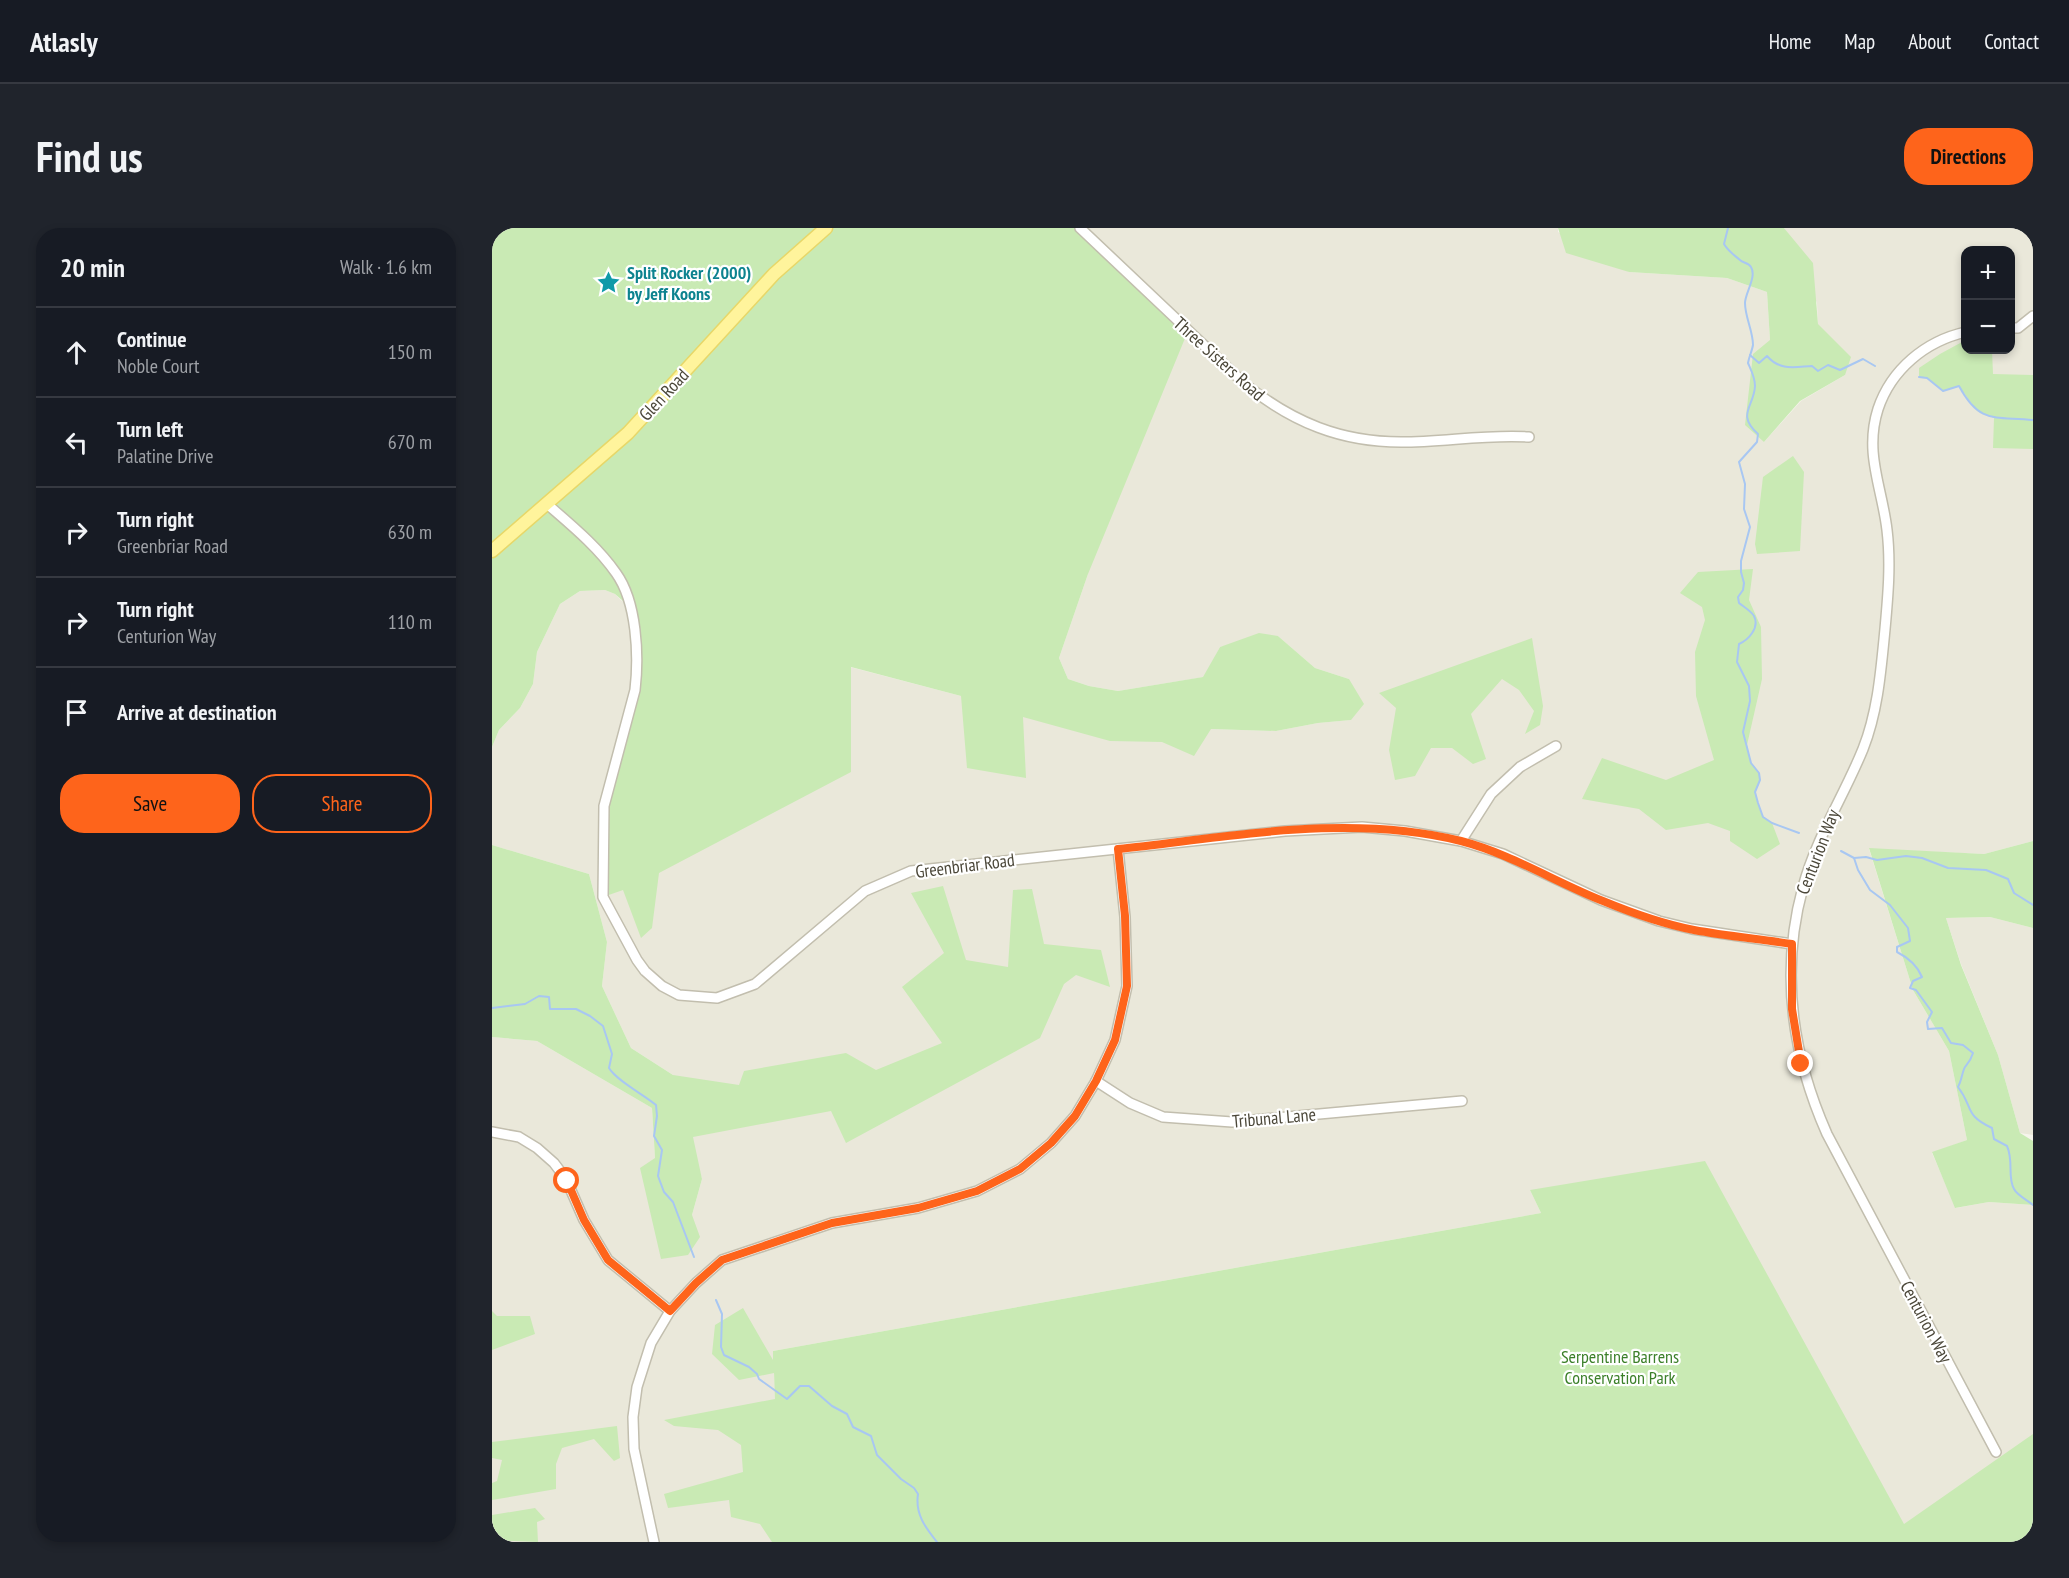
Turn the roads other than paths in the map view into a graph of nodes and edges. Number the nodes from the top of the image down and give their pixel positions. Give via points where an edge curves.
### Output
1 (826, 228) edge
2 (1080, 228) edge
3 (2033, 316) edge
4 (2015, 328) edge
5 (1961, 333) edge
6 (1529, 437) dead end
7 (547, 504) junction
8 (492, 551) edge
9 (1556, 746) dead end
10 (1461, 841) junction
11 (1118, 849) junction
12 (1792, 944) junction
13 (1096, 1081) junction
14 (1462, 1101) dead end
15 (492, 1132) edge
16 (670, 1311) junction
17 (1996, 1452) dead end
18 (654, 1542) edge

1 - 7 main road, Glen Road via 774,274 628,433
2 - 6 street, Three Sisters Road via 1246,385 1291,417 1354,438 1390,441
3 - 4 street
5 - 12 street, Centurion Way via 1938,341 1911,359 1889,385 1878,409 1873,464 1886,526 1889,578 1879,689 1862,750 1811,863
7 - 8 main road, Glen Road
7 - 11 street, Greenbriar Road via 617,574 632,608 635,690 604,806 603,897 637,960 662,986 679,995 717,998 755,984 865,891 911,871
9 - 10 street via 1520,767 1491,794
10 - 11 street, Greenbriar Road via 1362,827
10 - 12 street, Greenbriar Road via 1659,921
11 - 13 street via 1127,986 1113,1048
12 - 17 street, Centurion Way via 1795,1036 1815,1108
13 - 14 street, Tribunal Lane via 1130,1103 1163,1117 1232,1122
13 - 16 street via 1075,1116 1020,1169 977,1191 918,1208 832,1223 722,1260
15 - 16 street via 519,1137 554,1163 608,1260
16 - 18 street via 651,1343 637,1387 633,1418 634,1449

